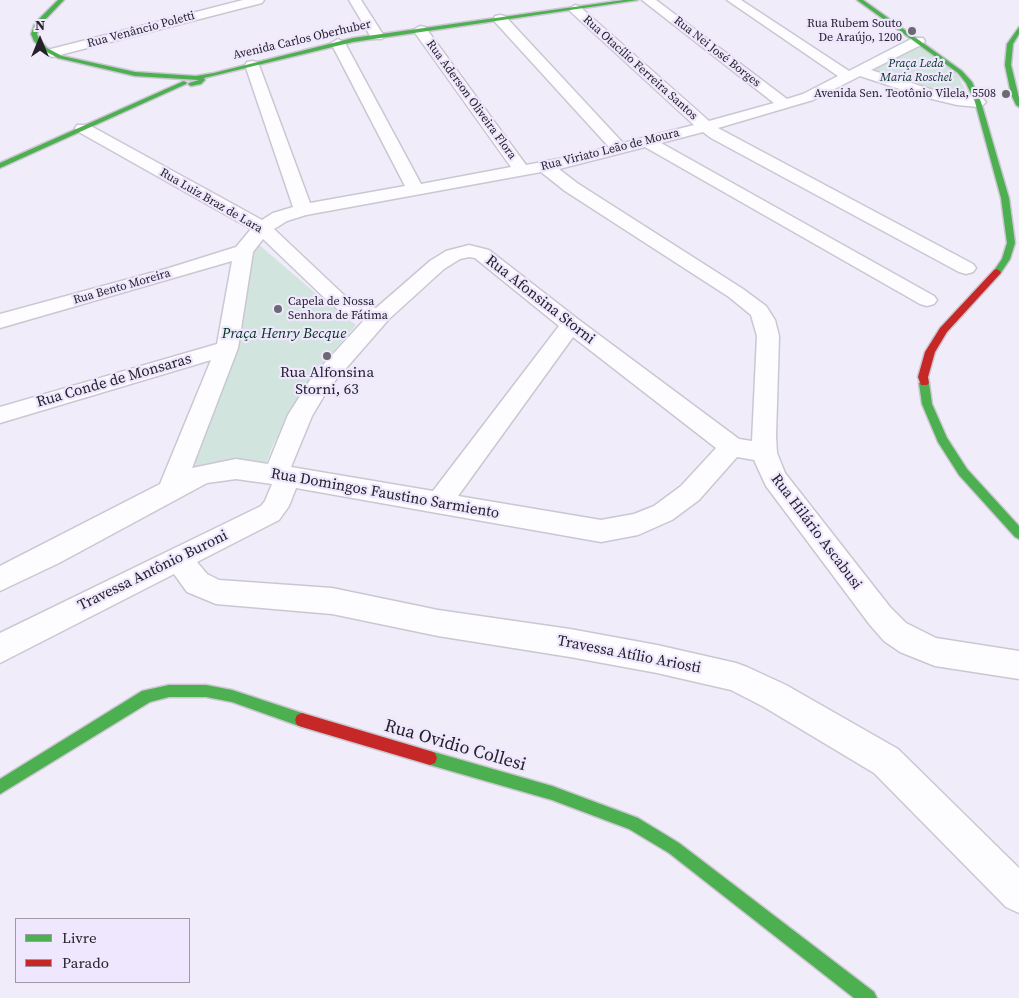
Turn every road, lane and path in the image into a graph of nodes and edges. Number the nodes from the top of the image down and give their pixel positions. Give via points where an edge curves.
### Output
1 (61, 0) edge
2 (258, 0) edge
3 (271, 0) edge
4 (355, 0) edge
5 (635, 0) edge
6 (648, 0) edge
7 (733, 0) edge
8 (860, 0) edge
9 (611, 1) edge
10 (241, 4) junction
11 (167, 8) dead end
12 (575, 9) junction
13 (500, 19) junction
14 (163, 24) junction
15 (1019, 29) edge
16 (420, 30) junction
17 (377, 36) junction
18 (918, 41) junction
19 (338, 44) junction
20 (52, 53) junction
21 (252, 65) junction
22 (853, 73) junction
23 (187, 81) junction
24 (978, 102) junction
25 (785, 104) junction
26 (1019, 104) edge
27 (704, 126) junction
28 (83, 128) junction
29 (646, 142) junction
30 (620, 149) junction
31 (0, 166) edge
32 (545, 167) junction
33 (522, 170) junction
34 (998, 176) junction
35 (1012, 184) dead end
36 (415, 189) junction
37 (1005, 198) junction
38 (1019, 200) edge
39 (303, 210) junction
40 (262, 228) junction
41 (243, 251) junction
42 (966, 268) dead end
43 (927, 300) dead end
44 (380, 317) junction
45 (0, 321) edge
46 (571, 325) junction
47 (228, 348) junction
48 (0, 415) edge
49 (732, 447) junction
50 (765, 453) junction
51 (281, 476) junction
52 (170, 489) junction
53 (440, 502) junction
54 (1019, 534) edge
55 (181, 558) junction
56 (0, 579) edge
57 (0, 649) edge
58 (1019, 665) edge
59 (0, 786) edge
60 (1019, 894) edge
61 (868, 998) edge

1 - 20 street via 37,24 34,34 36,40
2 - 10 street, Rua Venâncio Poletti
3 - 10 street
4 - 17 street
5 - 9 street, Avenida Carlos Oberhuber
6 - 25 street, Rua Nei José Borges
7 - 22 street
8 - 18 street
9 - 12 street, Avenida Carlos Oberhuber
10 - 14 street, Rua Venâncio Poletti
11 - 14 street
12 - 13 street, Avenida Carlos Oberhuber
12 - 27 street, Rua Otacílio Ferreira Santos
13 - 16 street, Avenida Carlos Oberhuber
13 - 30 street
14 - 20 street, Rua Venâncio Poletti
15 - 26 street via 1008,55 1010,80
16 - 17 street, Avenida Carlos Oberhuber
16 - 33 street, Rua Aderson Oliveira Flora
17 - 19 street, Avenida Carlos Oberhuber
18 - 22 street, Rua Viriato Leão de Moura
18 - 24 street via 960,72 969,82
19 - 21 street, Avenida Carlos Oberhuber
19 - 36 street
20 - 23 street via 106,68
21 - 23 street, Avenida Carlos Oberhuber
21 - 39 street
22 - 24 street via 929,94
22 - 25 street, Rua Viriato Leão de Moura via 808,97
23 - 28 street, Avenida Carlos Oberhuber
24 - 34 street
25 - 27 street, Rua Viriato Leão de Moura
27 - 29 street, Rua Viriato Leão de Moura
27 - 42 street, Rua Otacílio Ferreira Santos
28 - 31 street, Avenida Carlos Oberhuber
28 - 40 street, Rua Luiz Braz de Lara
29 - 30 street, Rua Viriato Leão de Moura
29 - 43 street
30 - 32 street, Rua Viriato Leão de Moura
32 - 33 street, Rua Viriato Leão de Moura
32 - 50 street, Rua Hilário Ascabusi via 759,311 768,336
33 - 36 street, Rua Viriato Leão de Moura
34 - 35 street
34 - 37 street
36 - 39 street, Rua Viriato Leão de Moura
37 - 38 street
37 - 54 street via 1011,243 1006,259 994,277 943,330 930,352 923,378 927,404 942,439 963,472
39 - 40 street, Rua Viriato Leão de Moura via 280,217
40 - 41 street
40 - 44 street, Rua Luiz Braz de Lara via 339,301
41 - 45 street, Rua Bento Moreira
41 - 47 street
44 - 46 street, Rua Afonsina Storni via 438,265 453,255 469,251 482,254
44 - 51 street, Rua Afonsina Storni via 320,383 300,415
46 - 49 street, Rua Afonsina Storni
46 - 53 street
47 - 48 street, Rua Conde de Monsaras
47 - 52 street
49 - 50 street
49 - 53 street, Rua Domingos Faustino Sarmiento via 677,503 650,519 620,528 601,530
50 - 58 street, Rua Hilário Ascabusi via 775,479 895,632 935,652
51 - 52 street, Rua Domingos Faustino Sarmiento via 236,469 203,474
51 - 53 street, Rua Domingos Faustino Sarmiento
51 - 55 street, Travessa Antônio Buroni via 276,506 270,513
52 - 56 street, Rua Domingos Faustino Sarmiento via 149,503
55 - 57 street, Travessa Antônio Buroni
55 - 60 street, Travessa Atílio Ariosti via 197,583 216,592 332,601 438,624 657,658 736,677 784,701 886,761
59 - 61 street, Rua Ovidio Collesi via 147,696 169,691 206,691 232,696 291,717 552,793 633,823 674,848

